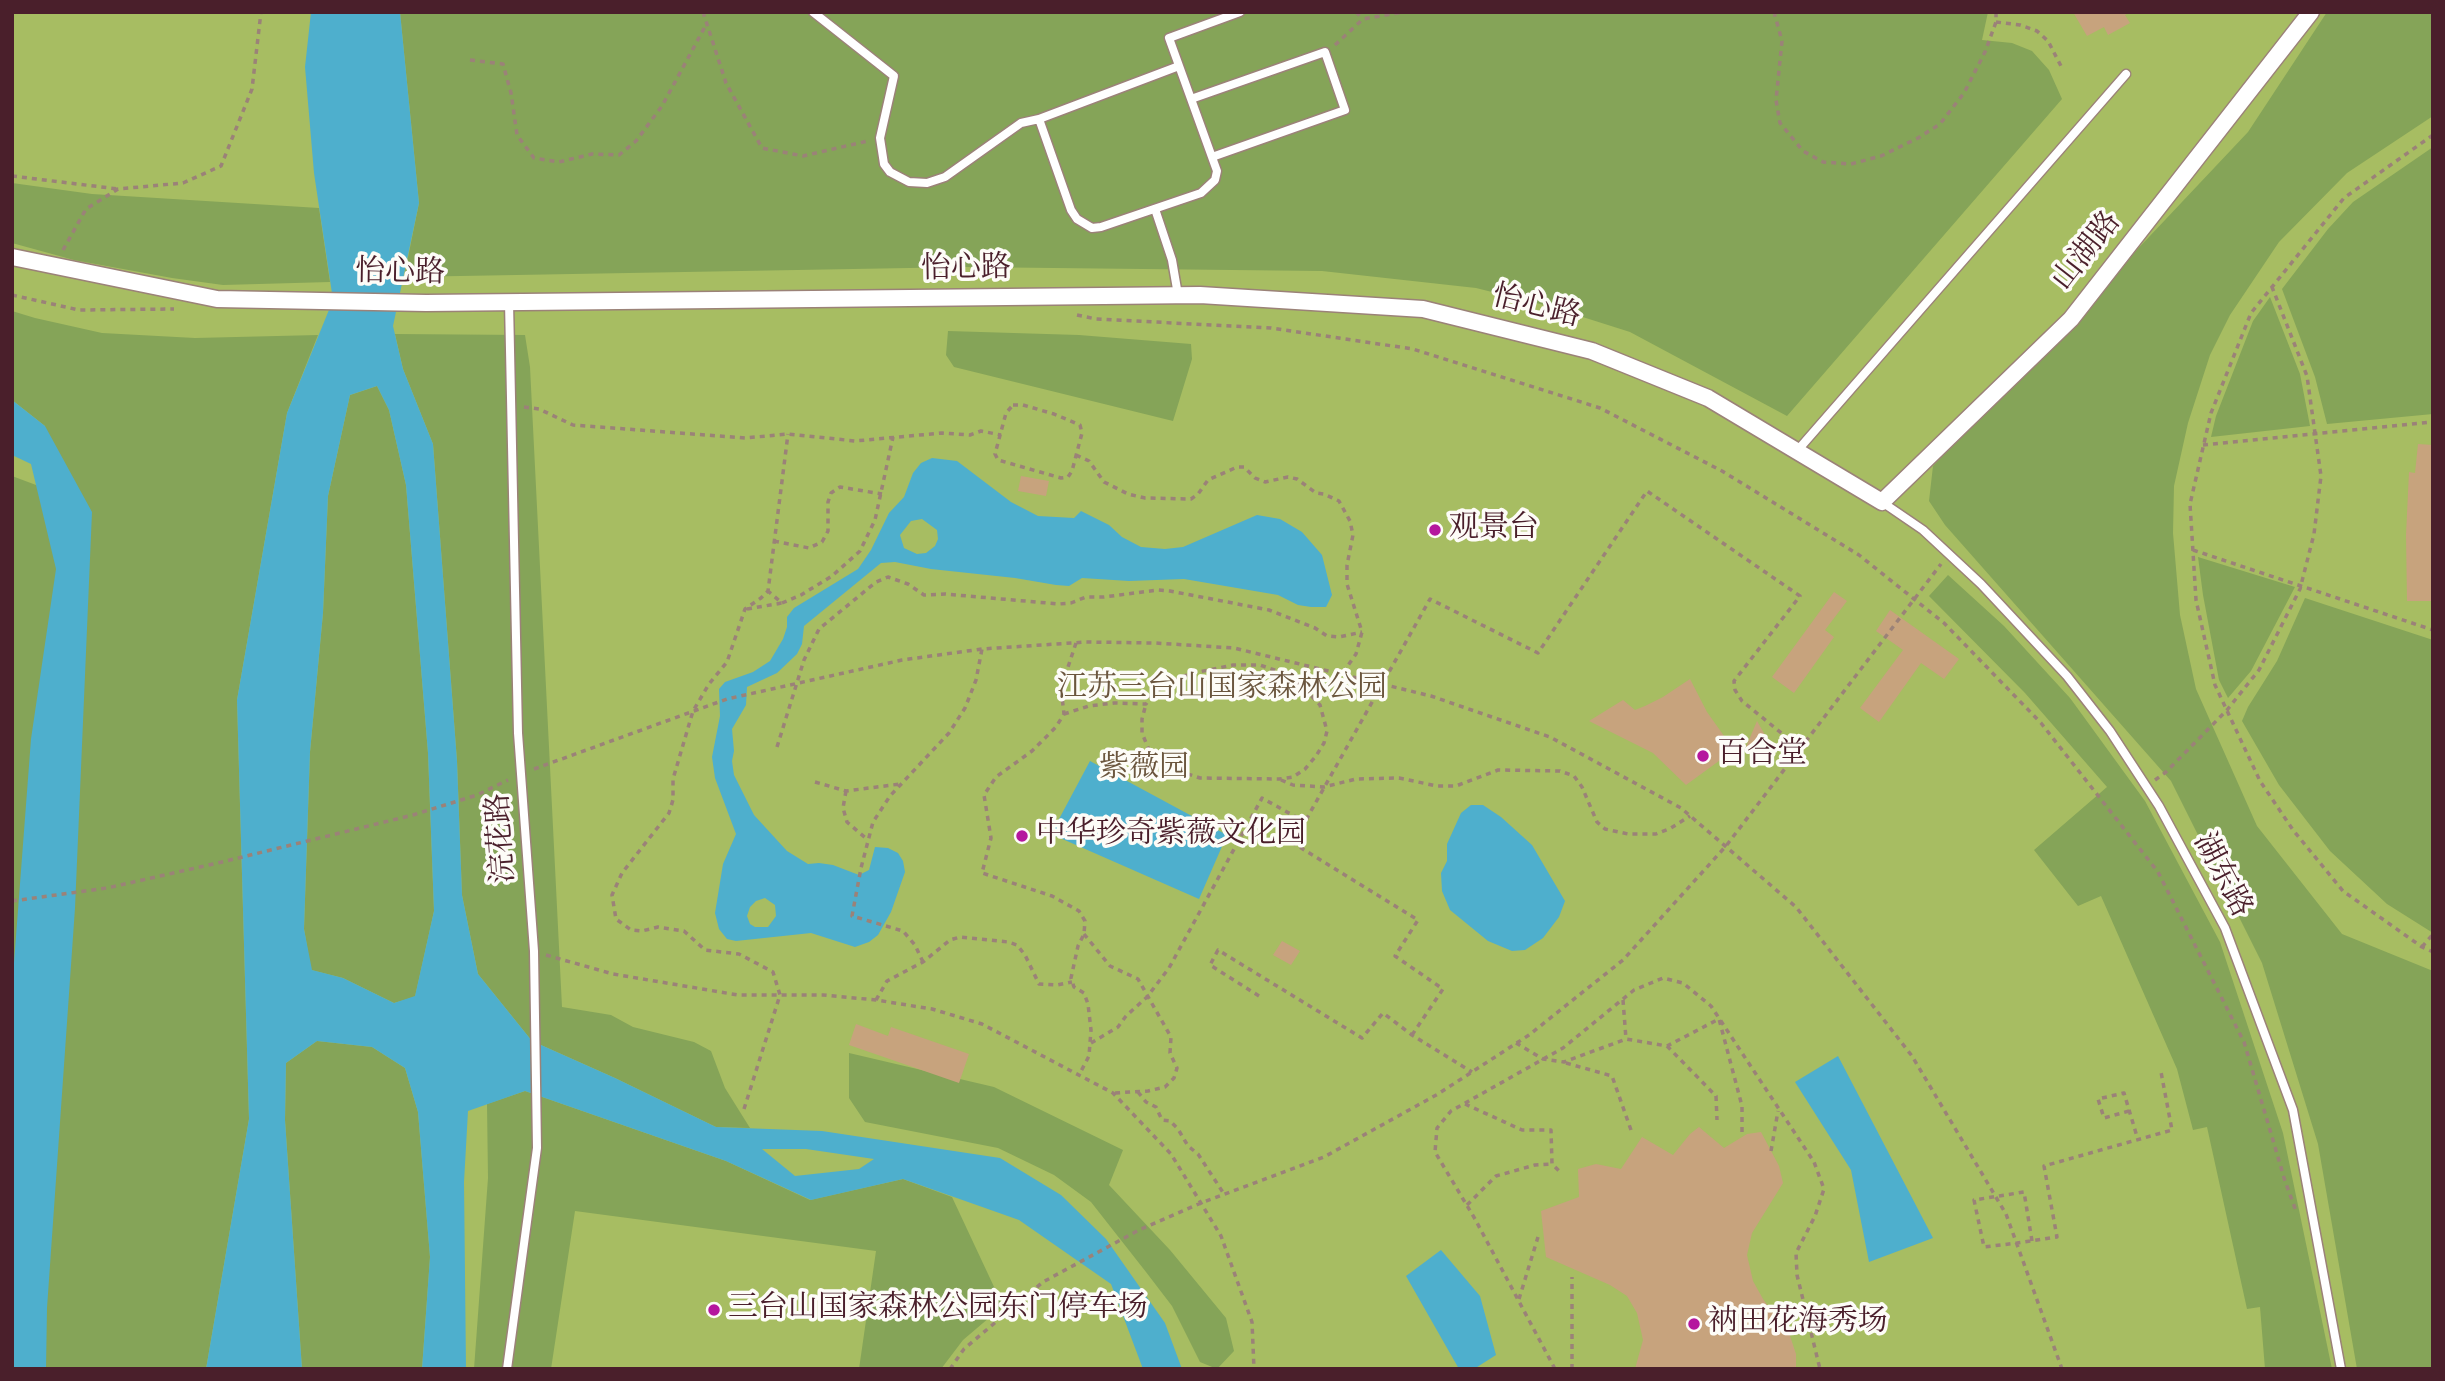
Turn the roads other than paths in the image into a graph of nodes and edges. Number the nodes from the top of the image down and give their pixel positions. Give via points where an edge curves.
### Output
1 (813, 12) edge
2 (1240, 12) edge
3 (2311, 12) edge
4 (1179, 66) junction
5 (2126, 74) dead end
6 (1191, 99) junction
7 (1039, 119) junction
8 (1212, 157) junction
9 (1155, 209) junction
10 (12, 257) edge
11 (1178, 295) junction
12 (509, 302) junction
13 (1797, 451) junction
14 (1882, 502) junction
15 (507, 1369) edge
16 (2341, 1369) edge

1 - 7 lane via 894,76 880,138 884,164 909,182 945,177 1021,123
2 - 4 lane via 1169,38
3 - 14 street, 山湖路 via 2071,319
4 - 6 lane
4 - 7 lane
5 - 13 lane
6 - 8 lane
6 - 8 lane via 1325,52 1345,110
7 - 9 lane via 1067,200 1084,225 1101,228
8 - 9 lane via 1217,171 1210,187
9 - 11 lane
10 - 12 street, 怡心路 via 217,299
11 - 12 street, 怡心路
11 - 13 street, 怡心路 via 1423,309 1592,351 1708,398
12 - 15 lane, 浣花路 via 518,733 534,951 537,1147
13 - 14 street, 怡心路
14 - 16 lane, 湖东路 via 1923,530 1981,583 2067,676 2146,786 2225,928 2293,1110

